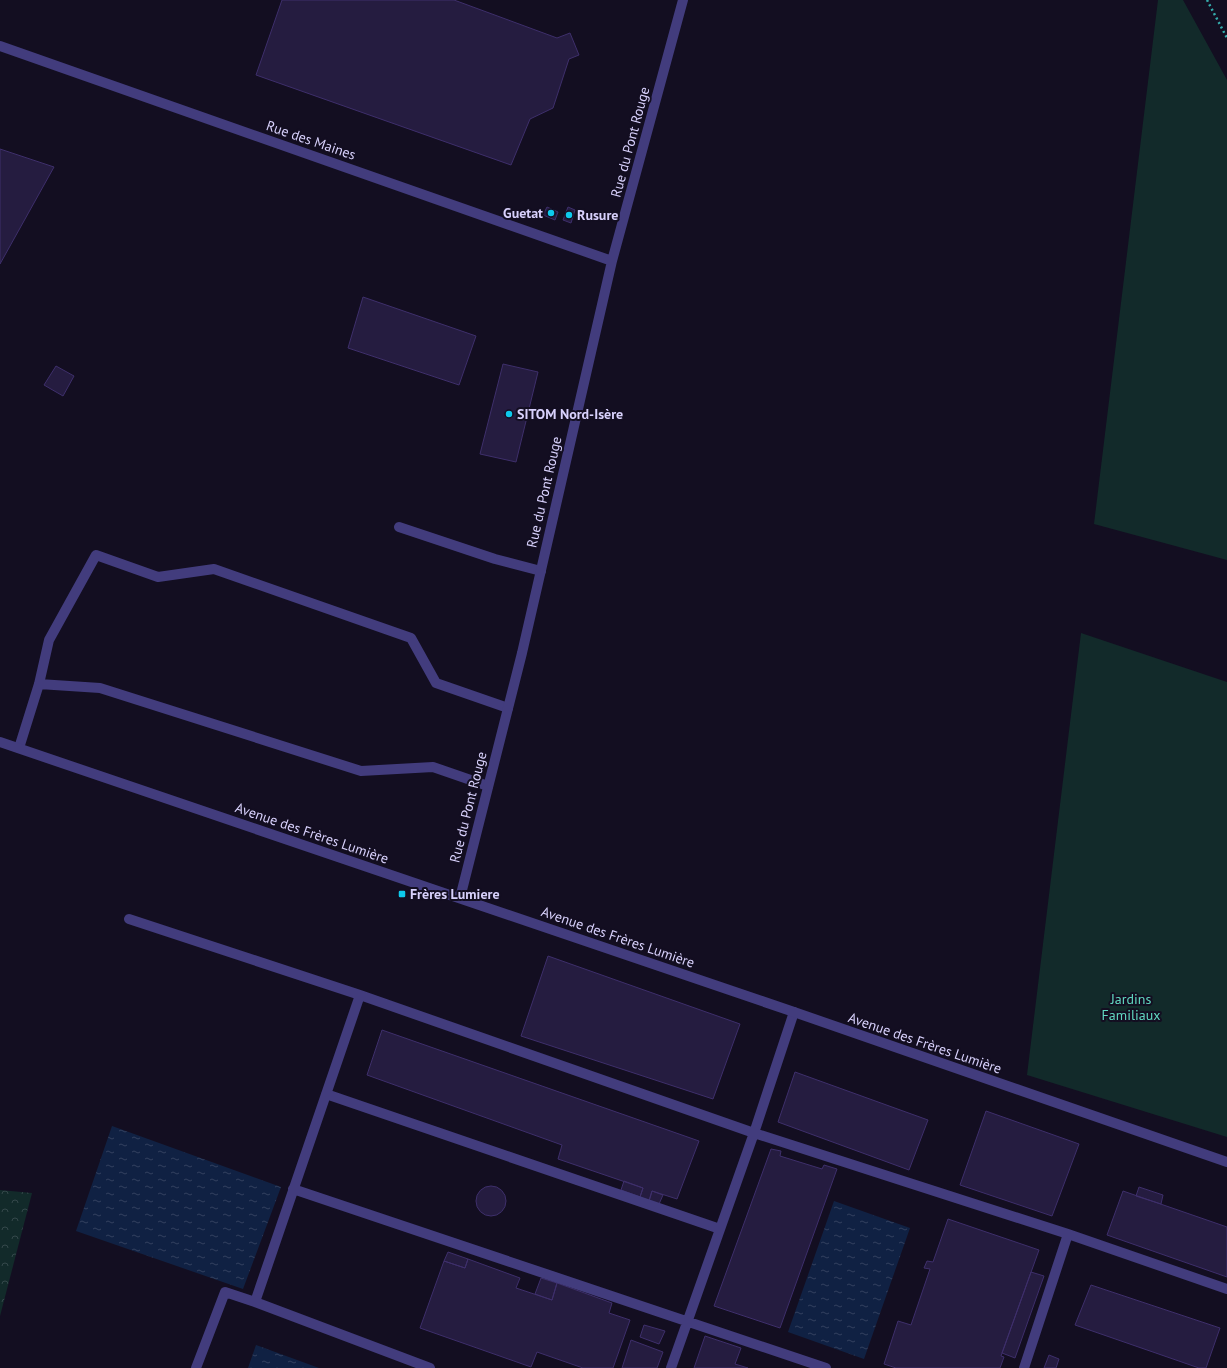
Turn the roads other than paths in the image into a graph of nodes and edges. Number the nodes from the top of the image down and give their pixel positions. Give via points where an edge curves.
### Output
1 (683, 0) edge
2 (0, 46) edge
3 (612, 261) junction
4 (399, 527) dead end
5 (541, 571) junction
6 (39, 684) junction
7 (508, 708) junction
8 (0, 742) edge
9 (19, 748) junction
10 (488, 786) junction
11 (460, 898) junction
12 (129, 919) dead end
13 (360, 995) junction
14 (794, 1012) junction
15 (326, 1094) junction
16 (754, 1133) junction
17 (1227, 1162) edge
18 (293, 1189) junction
19 (720, 1228) junction
20 (1068, 1234) junction
21 (1227, 1289) edge
22 (255, 1302) junction
23 (688, 1321) junction
24 (196, 1368) edge
25 (430, 1368) edge
26 (671, 1368) edge
27 (826, 1368) edge
28 (1024, 1368) edge

1 - 3 street, Rue du Pont Rouge
2 - 3 street, Rue des Maines
3 - 5 street, Rue du Pont Rouge
4 - 5 street via 495,560
5 - 7 street, Rue du Pont Rouge
6 - 7 street via 49,640 96,555 158,577 214,569 411,638 436,683
6 - 9 street
6 - 10 street via 100,688 361,771 433,767
7 - 10 street, Rue du Pont Rouge
8 - 9 street, Avenue des Frères Lumière
9 - 11 street, Avenue des Frères Lumière
10 - 11 street, Rue du Pont Rouge
11 - 14 street, Avenue des Frères Lumière
12 - 13 street
13 - 15 street
13 - 16 street
14 - 16 street
14 - 17 street, Avenue des Frères Lumière
15 - 18 street
15 - 19 street
16 - 19 street
16 - 20 street
18 - 22 street
18 - 23 street
19 - 23 street
20 - 21 street
20 - 28 street
22 - 24 street via 225,1292
22 - 25 street
23 - 26 street
23 - 27 street

